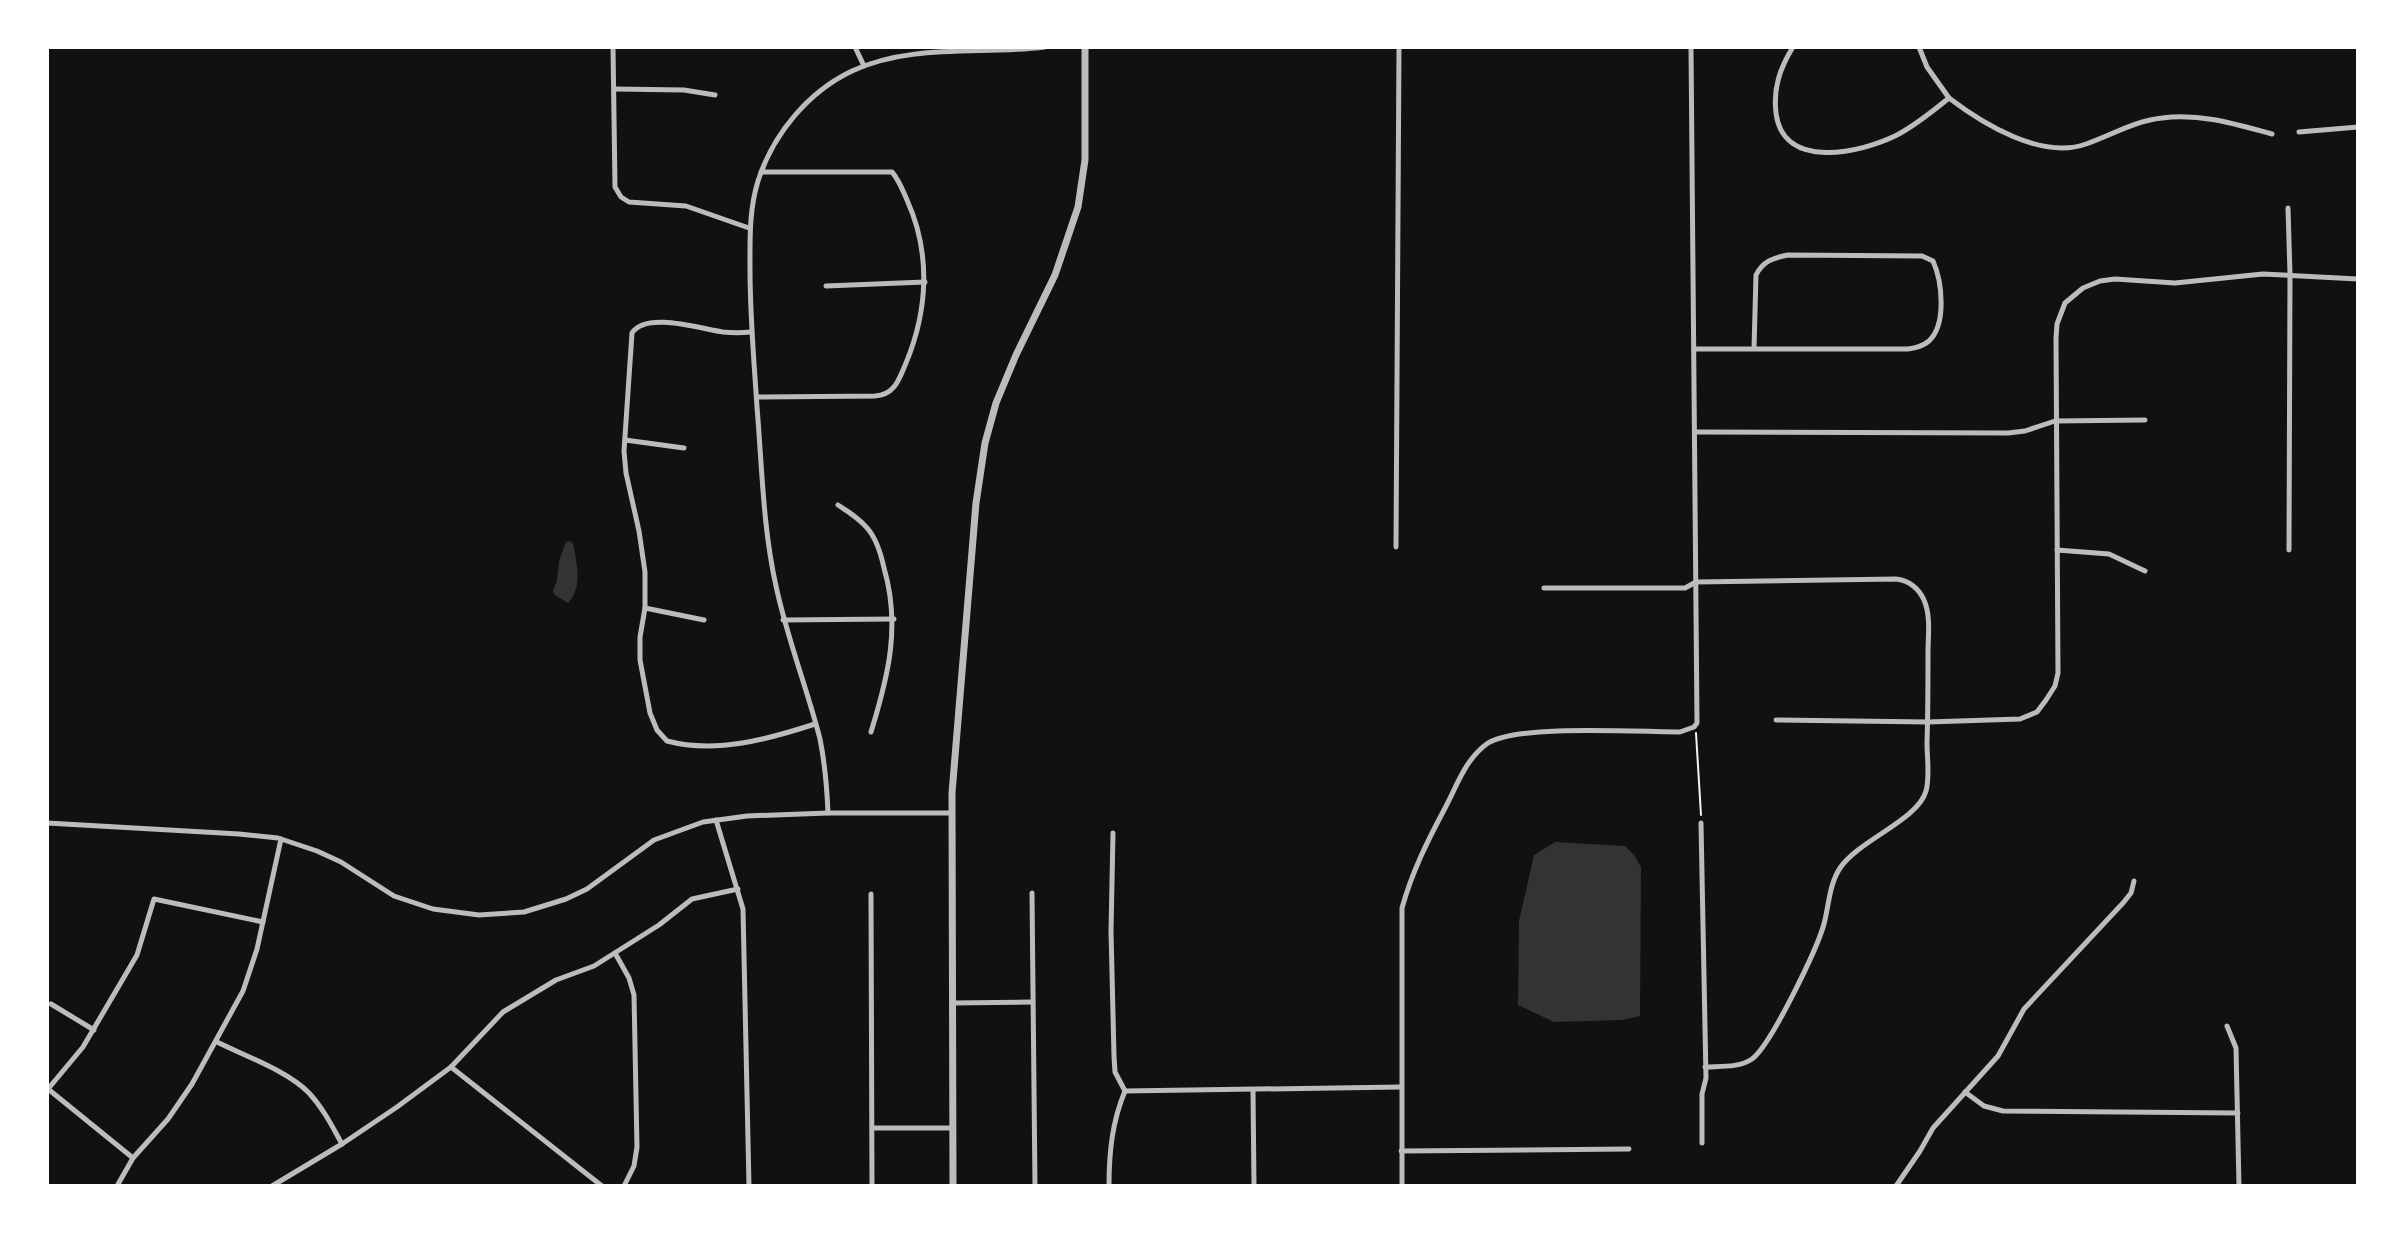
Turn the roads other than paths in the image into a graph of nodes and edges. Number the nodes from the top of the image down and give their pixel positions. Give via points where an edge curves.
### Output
1 (613, 47) edge
2 (855, 47) edge
3 (1045, 47) edge
4 (1086, 47) edge
5 (1399, 47) edge
6 (1691, 47) edge
7 (1793, 47) edge
8 (1919, 47) edge
9 (864, 66) junction
10 (615, 89) junction
11 (715, 95) dead end
12 (1949, 98) junction
13 (2358, 127) edge
14 (2299, 132) dead end
15 (2272, 134) dead end
16 (761, 172) junction
17 (2288, 208) dead end
18 (750, 228) junction
19 (2290, 274) junction
20 (2358, 279) edge
21 (925, 282) junction
22 (825, 286) dead end
23 (751, 332) junction
24 (1694, 349) junction
25 (1754, 349) junction
26 (757, 397) junction
27 (2145, 420) dead end
28 (2055, 421) junction
29 (1695, 432) junction
30 (625, 440) junction
31 (684, 448) dead end
32 (838, 505) dead end
33 (1396, 547) dead end
34 (2057, 550) junction
35 (2289, 550) dead end
36 (2145, 571) dead end
37 (1696, 582) junction
38 (1544, 588) dead end
39 (645, 608) junction
40 (894, 618) junction
41 (783, 620) junction
42 (704, 621) dead end
43 (1776, 720) dead end
44 (1928, 722) junction
45 (815, 724) junction
46 (871, 732) dead end
47 (828, 813) junction
48 (952, 813) junction
49 (716, 820) junction
50 (47, 823) edge
51 (1702, 823) road end
52 (1113, 833) dead end
53 (281, 839) junction
54 (2134, 881) dead end
55 (738, 889) junction
56 (1031, 893) dead end
57 (871, 894) dead end
58 (263, 922) junction
59 (615, 953) junction
60 (953, 1003) junction
61 (1032, 1003) junction
62 (51, 1004) dead end
63 (2227, 1026) dead end
64 (94, 1030) junction
65 (217, 1042) junction
66 (451, 1067) junction
67 (1705, 1067) junction
68 (1400, 1087) junction
69 (48, 1089) edge
70 (1253, 1090) junction
71 (1125, 1091) junction
72 (1965, 1093) junction
73 (2238, 1112) junction
74 (872, 1128) junction
75 (953, 1128) junction
76 (1702, 1143) dead end
77 (342, 1144) junction
78 (1629, 1149) dead end
79 (1401, 1151) junction
80 (134, 1158) junction
81 (117, 1186) edge
82 (272, 1186) edge
83 (602, 1186) edge
84 (624, 1186) edge
85 (748, 1186) edge
86 (872, 1186) edge
87 (953, 1186) edge
88 (1035, 1186) edge
89 (1109, 1186) edge
90 (1254, 1186) edge
91 (1402, 1186) edge
92 (1896, 1186) edge
93 (2239, 1186) edge

1 - 10 street
2 - 9 street
3 - 9 street via 929,53
4 - 48 street via 1085,160 1075,218 1055,275 1004,383 985,443 976,503
5 - 33 street
6 - 24 street
7 - 12 street via 1779,74 1775,104 1780,127 1790,142 1812,152 1861,147 1896,135
8 - 12 street
9 - 16 street via 826,86 792,118
10 - 11 street
10 - 18 street via 615,187 623,199 687,206
12 - 15 street via 2002,133 2054,146 2074,148 2131,125 2178,117 2217,120
13 - 14 street
16 - 18 street
16 - 21 street via 894,174 917,227
17 - 19 street
18 - 23 street
19 - 20 street
19 - 28 street via 2175,283 2115,279 2083,288 2065,303 2057,324
19 - 35 street
21 - 22 street
21 - 26 street via 914,344 894,389 884,396
23 - 26 street
23 - 30 street via 720,332 666,322 635,328 630,342
24 - 25 street
24 - 29 street
25 - 25 street via 1756,275 1760,266 1775,257 1933,261 1939,278 1940,315 1935,333 1918,347
26 - 41 street via 767,533
27 - 28 street
28 - 29 street via 2008,433
28 - 34 street
29 - 37 street
30 - 31 street
30 - 39 street via 626,473 643,555
32 - 40 street via 867,528 879,549
34 - 36 street via 2109,554
34 - 44 street via 2058,673 2041,706 2028,718
37 - 38 street via 1685,588
37 - 44 street via 1896,579 1909,583 1924,599 1928,619
37 - 68 street via 1698,718 1694,727 1679,732 1524,733 1495,740 1478,752 1462,774 1411,876 1402,908
39 - 42 street
39 - 45 street via 640,637 642,676 650,713 664,739 742,743
40 - 41 street
40 - 46 street via 890,661
41 - 45 street
43 - 44 street
44 - 67 street via 1923,799 1840,868 1811,958 1756,1055 1736,1065
45 - 47 street via 825,765
47 - 48 street
47 - 49 street
48 - 60 street
49 - 53 street via 654,840 566,899 502,914 457,913 411,902 317,850
49 - 55 street
50 - 53 street
51 - 67 street
52 - 71 street via 1114,1056 1115,1072
53 - 58 street
54 - 72 street via 2123,903 2024,1009 1998,1056
55 - 59 street via 692,899
55 - 85 street via 746,967
56 - 61 street
57 - 74 street
58 - 64 street via 154,899 137,955
58 - 65 street via 252,969
59 - 66 street via 594,967 556,980 503,1012
59 - 84 street via 634,995 637,1147
60 - 61 street
60 - 75 street
61 - 88 street
62 - 64 street
63 - 73 street via 2236,1048
64 - 69 street
65 - 77 street via 307,1091
65 - 80 street via 180,1103
66 - 77 street
66 - 83 street
67 - 76 street
68 - 70 street
68 - 79 street
69 - 80 street
70 - 71 street
70 - 90 street
71 - 89 street via 1108,1152
72 - 73 street via 1984,1106 2012,1112
72 - 92 street via 1933,1128
73 - 93 street
74 - 75 street
74 - 86 street
75 - 87 street
77 - 82 street
78 - 79 street
79 - 91 street
80 - 81 street

